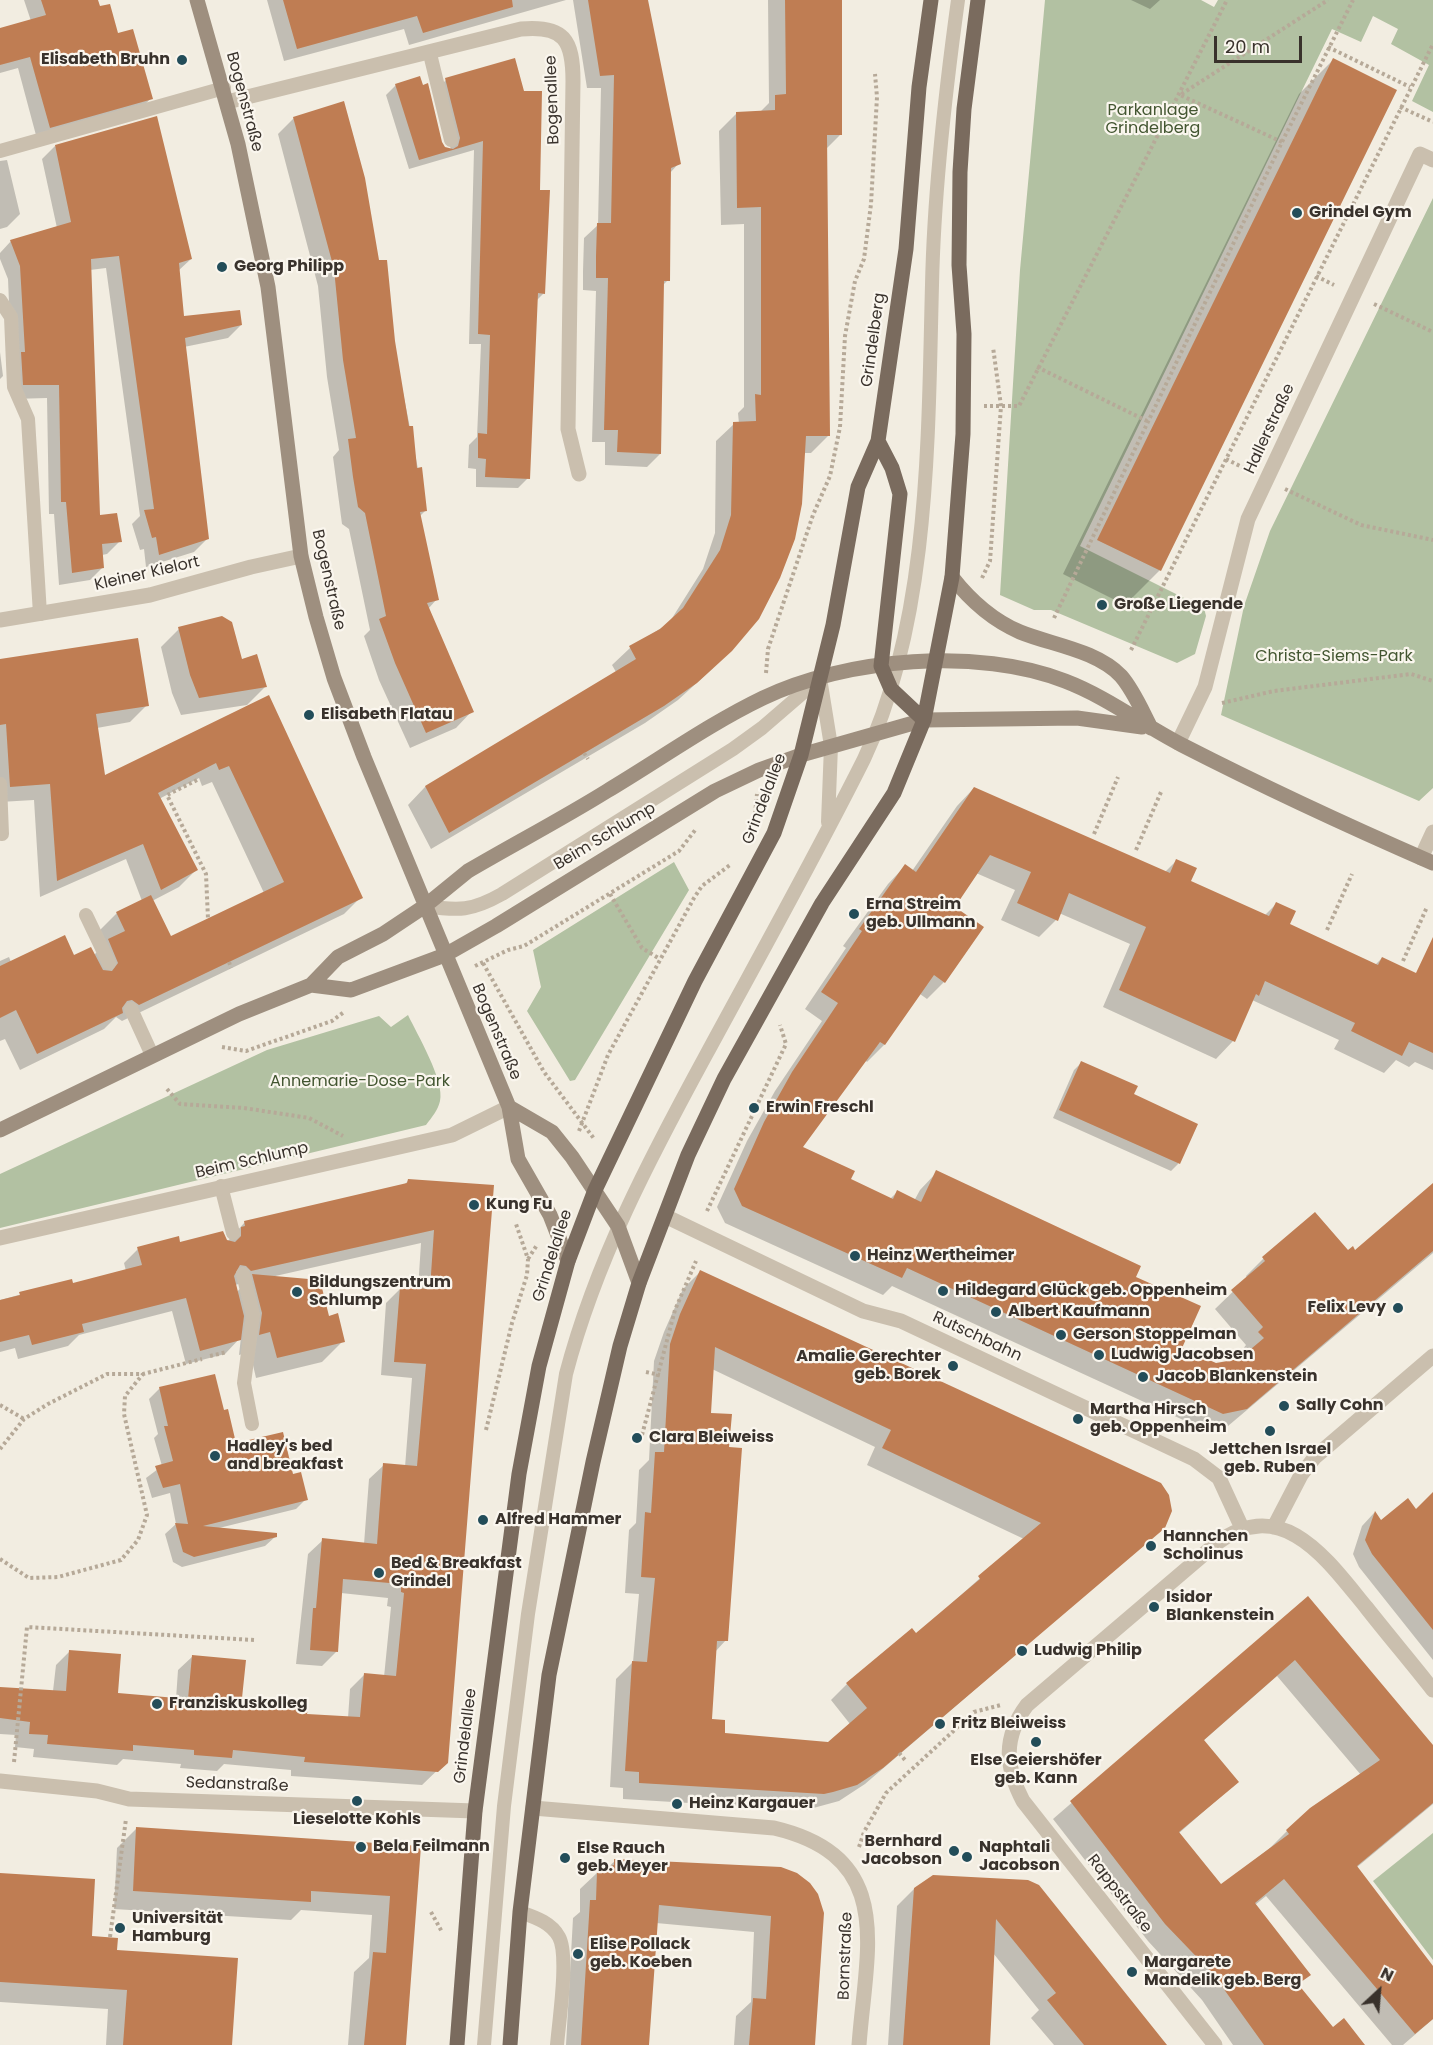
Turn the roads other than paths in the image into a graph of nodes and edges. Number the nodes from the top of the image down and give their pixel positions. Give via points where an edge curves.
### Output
1 (197, 0) edge
2 (931, 0) edge
3 (958, 0) edge
4 (978, 0) edge
5 (430, 54) junction
6 (226, 95) junction
7 (452, 140) dead end
8 (0, 152) edge
9 (1433, 160) edge
10 (0, 300) edge
11 (878, 441) junction
12 (579, 474) dead end
13 (301, 556) junction
14 (952, 577) junction
15 (39, 614) junction
16 (0, 620) edge
17 (934, 662) junction
18 (898, 664) junction
19 (881, 666) junction
20 (820, 678) junction
21 (891, 689) junction
22 (924, 720) junction
23 (1151, 728) junction
24 (876, 732) junction
25 (1178, 743) junction
26 (831, 746) junction
27 (801, 755) junction
28 (0, 784) edge
29 (1433, 832) edge
30 (826, 833) junction
31 (2, 834) dead end
32 (1427, 860) edge
33 (425, 906) junction
34 (86, 915) dead end
35 (445, 955) junction
36 (109, 963) dead end
37 (311, 985) junction
38 (131, 1009) dead end
39 (152, 1055) junction
40 (508, 1107) junction
41 (0, 1130) edge
42 (221, 1186) junction
43 (595, 1190) junction
44 (665, 1216) junction
45 (618, 1226) junction
46 (233, 1233) dead end
47 (0, 1238) edge
48 (568, 1261) junction
49 (243, 1274) dead end
50 (639, 1283) junction
51 (1433, 1356) edge
52 (252, 1424) dead end
53 (1274, 1527) junction
54 (1242, 1528) junction
55 (1433, 1690) edge
56 (6, 1781) edge
57 (533, 1808) junction
58 (475, 1811) junction
59 (520, 1912) junction
60 (457, 2045) edge
61 (484, 2045) edge
62 (510, 2045) edge
63 (557, 2045) edge
64 (859, 2045) edge
65 (1215, 2045) edge

1 - 6 main road, Bogenstraße
2 - 11 main road, Grindelberg via 919,87 906,249
3 - 18 lane via 935,229 932,362 920,531
4 - 14 main road via 960,172 963,406
5 - 6 street, Bogenallee
5 - 7 lane
5 - 12 street, Bogenallee via 521,28 543,27 563,35 573,54 568,429
6 - 8 lane
6 - 13 main road, Bogenstraße via 268,287
9 - 25 street, Hallerstraße via 1420,154 1248,519 1205,687
10 - 15 lane via 11,317 14,387 27,419
11 - 19 main road via 900,494
11 - 20 main road, Grindelberg via 858,487
13 - 15 street, Kleiner Kielort via 150,595
13 - 33 main road, Bogenstraße via 334,678
14 - 17 main road
14 - 23 main road via 969,598 1017,631 1085,655 1120,675
15 - 16 street, Kleiner Kielort
17 - 18 main road, Beim Schlump
17 - 22 main road
17 - 23 main road via 987,664 1045,674 1103,699
18 - 19 main road, Beim Schlump
18 - 21 lane
19 - 20 main road, Beim Schlump
19 - 21 main road
20 - 26 lane
20 - 27 main road, Grindelallee
20 - 33 main road, Beim Schlump via 765,697 712,726 468,870
20 - 33 lane, Beim Schlump via 733,749 485,904 461,911
21 - 22 main road
21 - 24 lane
22 - 23 main road via 1077,718
22 - 24 main road, Beim Schlump
22 - 44 main road via 894,792 816,914 724,1079 688,1155
23 - 25 main road
24 - 26 main road, Beim Schlump
24 - 30 lane
25 - 32 main road
26 - 27 main road, Beim Schlump
26 - 30 lane
27 - 35 main road, Beim Schlump via 715,791
27 - 43 main road, Grindelallee via 774,833 695,981
28 - 31 lane
29 - 32 street
30 - 45 lane
33 - 35 main road, Bogenstraße
33 - 37 main road, Beim Schlump via 338,957
34 - 36 lane
35 - 37 main road, Beim Schlump via 351,990
35 - 40 main road, Bogenstraße
37 - 39 main road, Beim Schlump
38 - 39 lane
39 - 41 main road, Beim Schlump
40 - 42 street, Beim Schlump via 452,1135
40 - 43 main road, Bogenstraße via 552,1132
40 - 48 main road, Bogenstraße via 518,1160 550,1215
42 - 46 lane
42 - 47 street, Beim Schlump
43 - 45 main road, Bogenstraße
43 - 48 main road, Grindelallee
44 - 50 main road
44 - 54 street, Rutschbahn via 863,1311 901,1321 1194,1459 1219,1478
45 - 50 main road, Bogenstraße
45 - 61 lane via 594,1281 566,1374 528,1614 507,1784
48 - 58 main road, Grindelallee via 539,1366 519,1474
49 - 52 lane via 253,1315 244,1383
50 - 57 main road via 620,1346 568,1577 549,1676
51 - 53 street via 1315,1457
53 - 54 street
53 - 55 street via 1307,1541 1325,1557
54 - 65 street, Rappstraße via 1217,1543 1027,1705 1013,1727 1008,1759 1023,1801
56 - 58 street, Sedanstraße via 97,1791 129,1799
57 - 59 main road
57 - 64 street, Bornstraße via 774,1828 816,1842 831,1852 850,1872 866,1902
58 - 60 main road, Grindelallee
59 - 62 main road
59 - 63 lane via 539,1919 559,1937 564,1954

